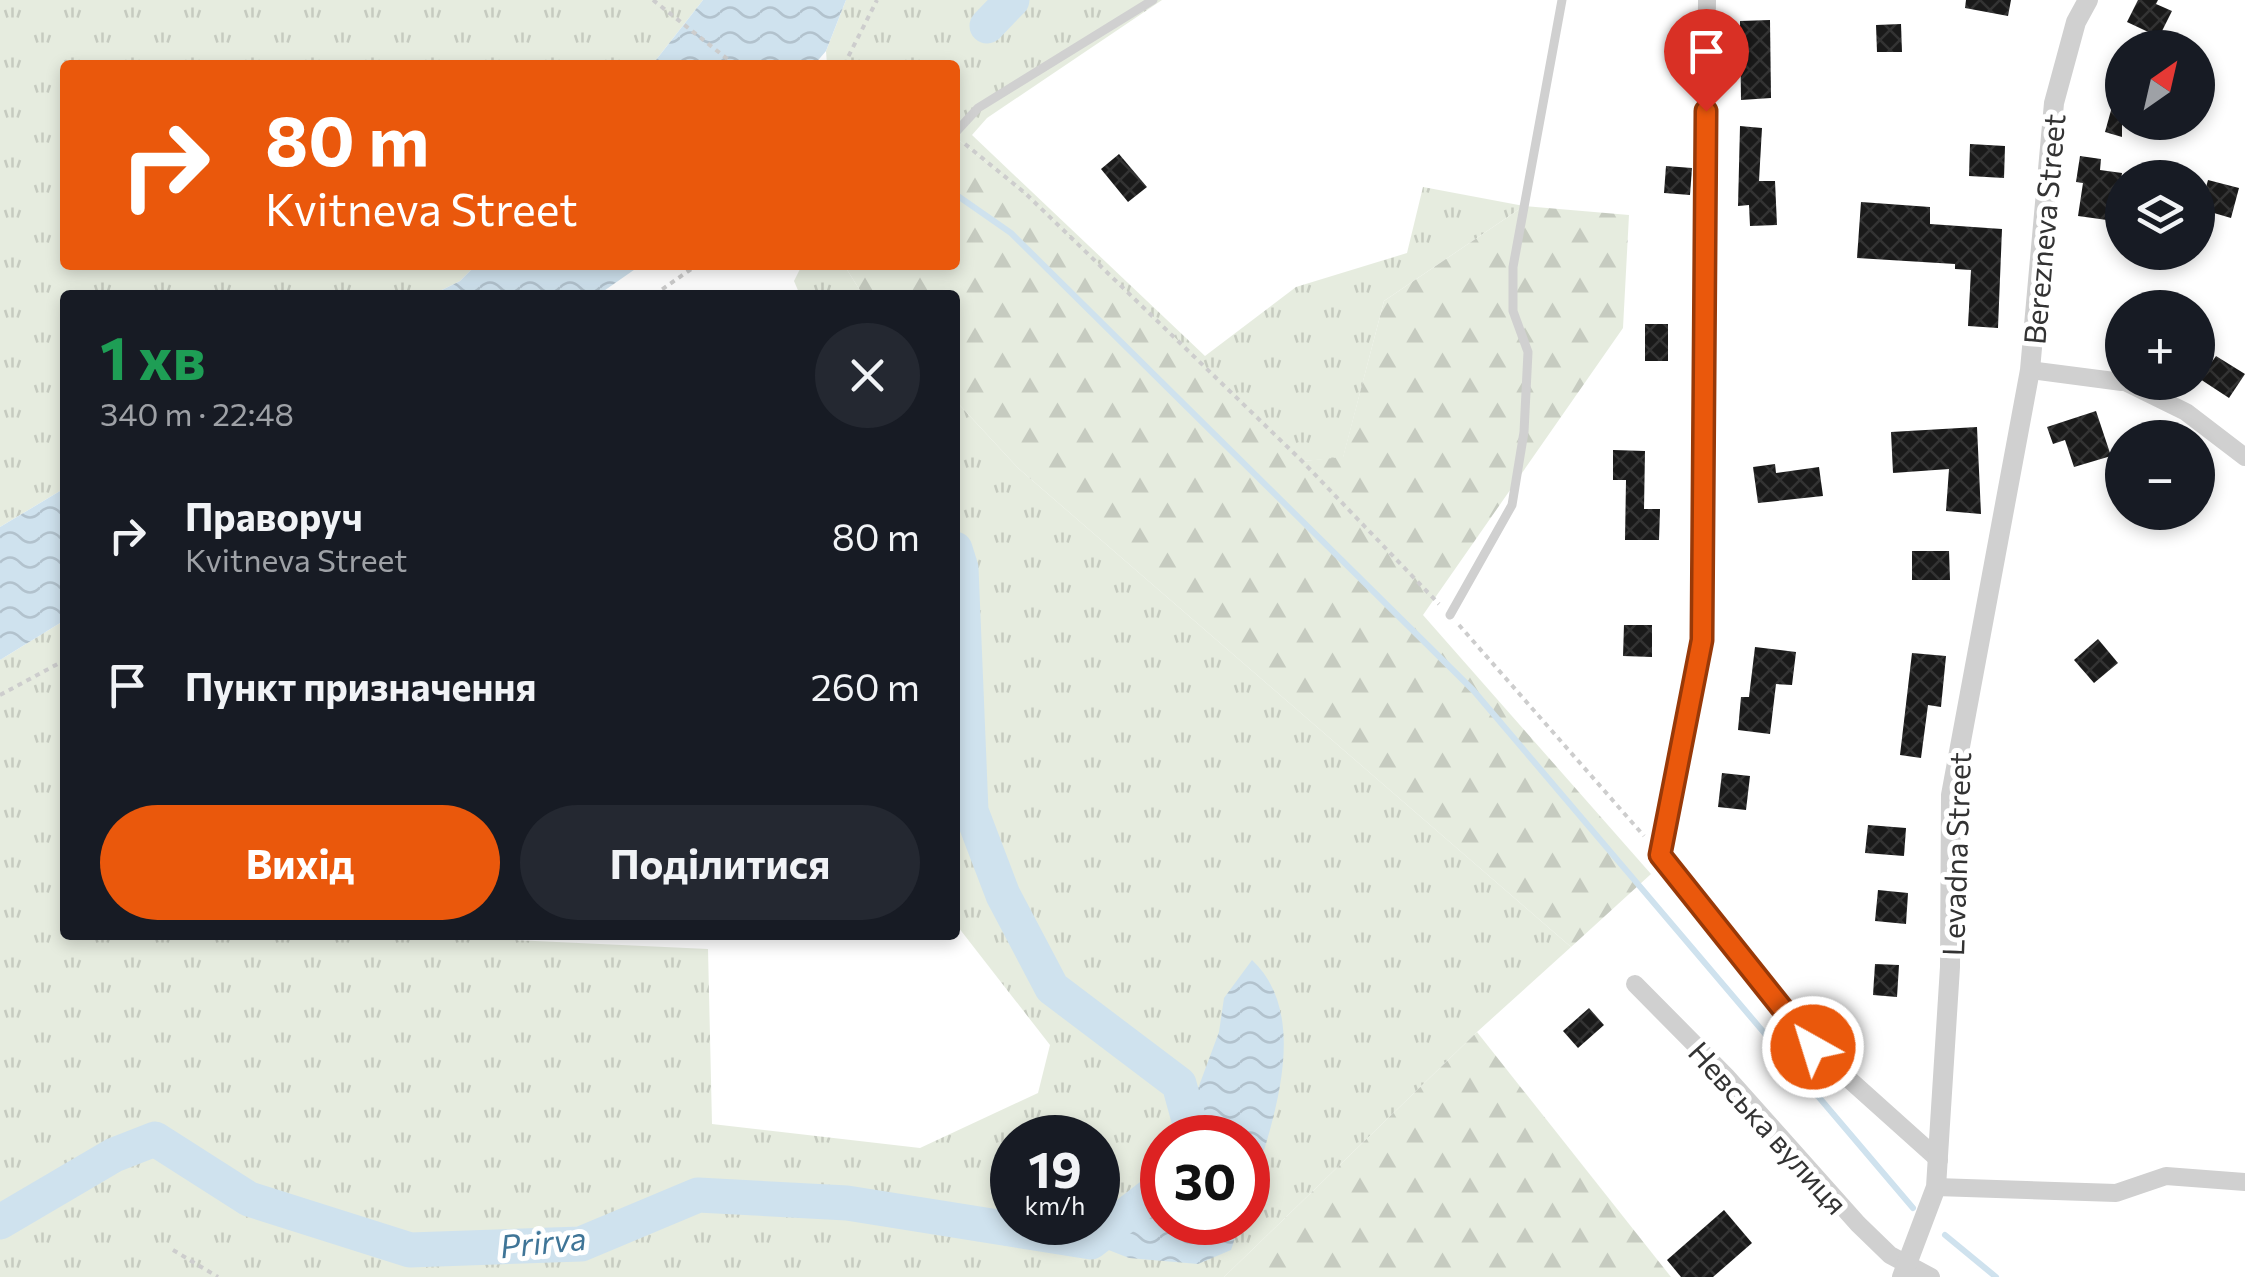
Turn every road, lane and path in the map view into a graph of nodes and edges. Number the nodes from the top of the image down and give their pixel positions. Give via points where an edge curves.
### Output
1 (653, 0) edge
2 (877, 0) edge
3 (1154, 0) edge
4 (1562, 0) edge
5 (1706, 0) edge
6 (2088, 0) edge
7 (729, 60) edge
8 (847, 60) edge
9 (960, 129) edge
10 (960, 139) edge
11 (690, 270) edge
12 (661, 290) edge
13 (2030, 370) junction
14 (2105, 380) edge
15 (2161, 400) edge
16 (2245, 457) edge
17 (1450, 615) junction
18 (60, 663) edge
19 (0, 695) edge
20 (1660, 855) junction
21 (1635, 984) dead end
22 (1939, 1160) junction
23 (2245, 1182) edge
24 (1936, 1187) junction
25 (173, 1250) dead end
26 (1905, 1270) edge
27 (218, 1277) edge
28 (1931, 1277) edge

1 - 7 path
2 - 8 path
3 - 9 lane via 978,108
4 - 17 lane via 1513,267 1513,312 1528,352 1512,506
5 - 20 street via 1702,640
6 - 13 street, Berezneva Street via 2054,103
10 - 17 path via 1025,192 1302,461
11 - 12 path
13 - 14 street, Berezneva Street
13 - 22 street, Levadna Street via 1951,795
15 - 16 street, Berezneva Street
17 - 20 path
18 - 19 path
20 - 22 street via 1813,1047
21 - 26 street, Невська вулиця
22 - 24 street, Levadna Street
23 - 24 street via 2166,1176 2116,1192
24 - 26 street, Levadna Street
25 - 27 path
26 - 28 street, Невська вулиця

